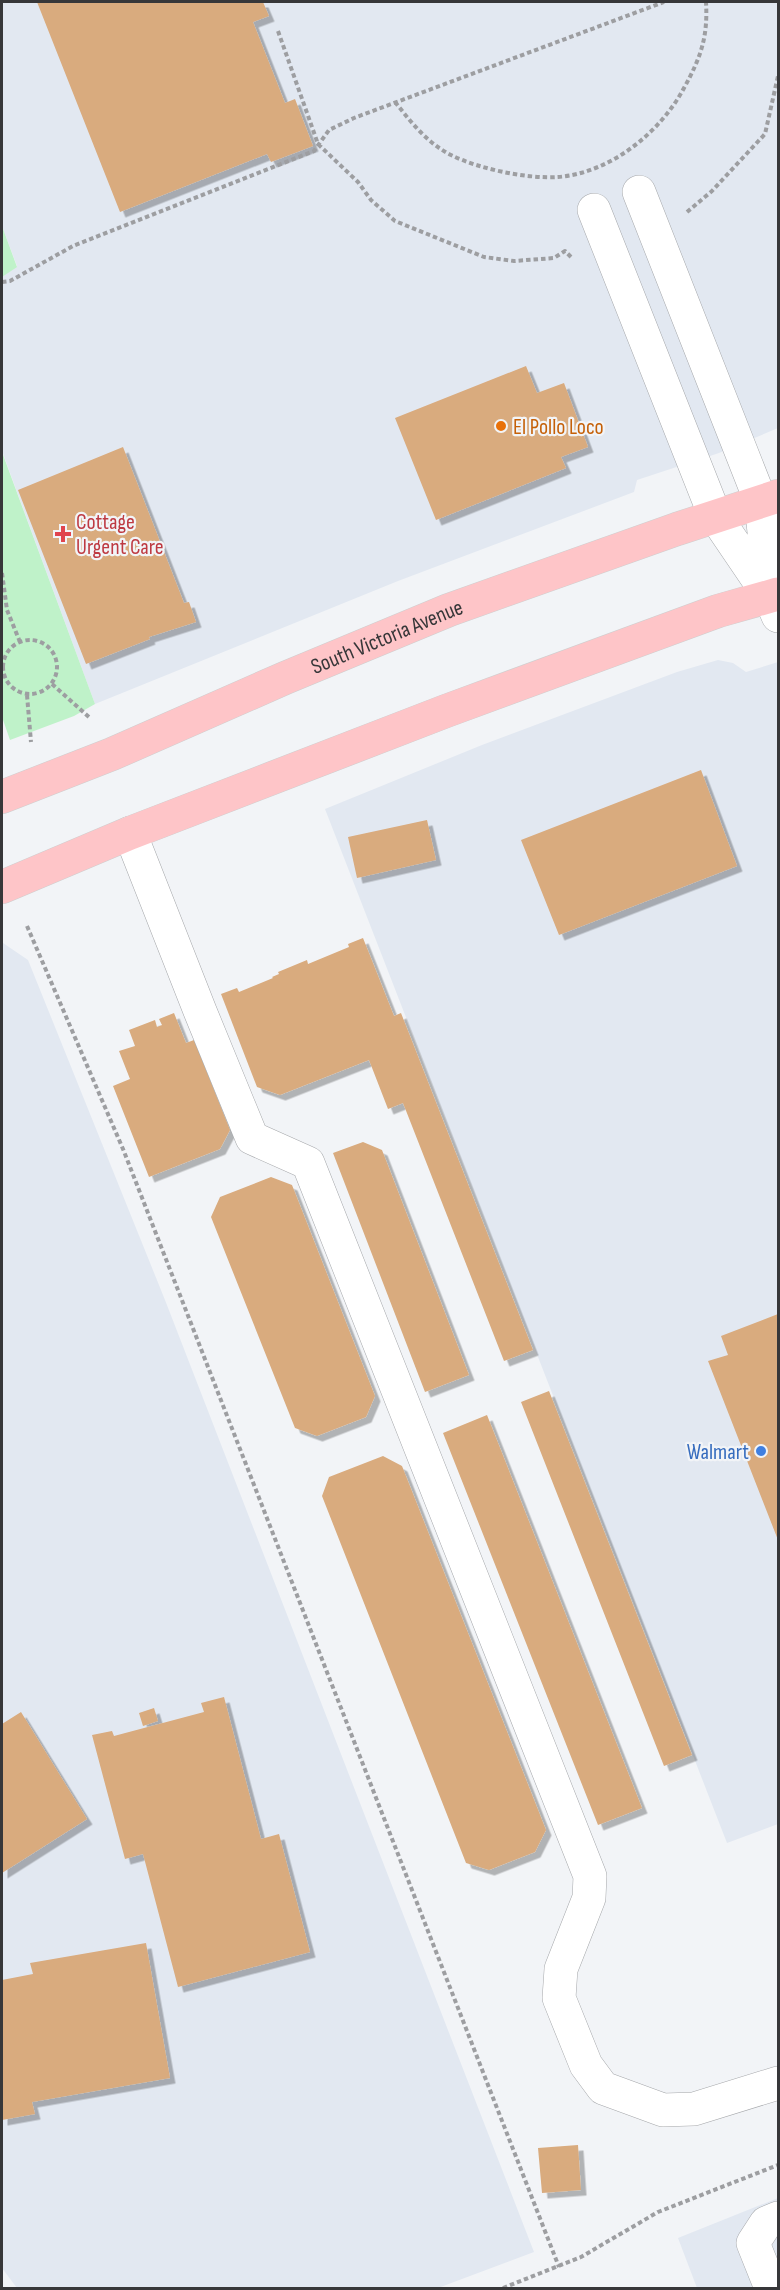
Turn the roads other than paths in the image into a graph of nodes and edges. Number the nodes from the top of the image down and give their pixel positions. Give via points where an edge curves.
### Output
1 (639, 192) dead end
2 (594, 210) dead end
3 (770, 499) edge
4 (716, 516) junction
5 (776, 602) edge
6 (2, 797) edge
7 (130, 833) junction
8 (2, 887) edge
9 (778, 2083) edge
10 (778, 2218) edge
11 (771, 2289) edge

1 - 3 lane
2 - 4 lane
3 - 4 main road, South Victoria Avenue
3 - 5 lane
4 - 5 lane
4 - 6 main road, South Victoria Avenue via 449,610
5 - 7 main road via 707,615
7 - 8 main road
7 - 9 lane via 252,1138 308,1163 590,1876 589,1898 561,1970 559,1998 586,2066 603,2088 663,2110 694,2109
10 - 11 lane via 766,2223 753,2243

